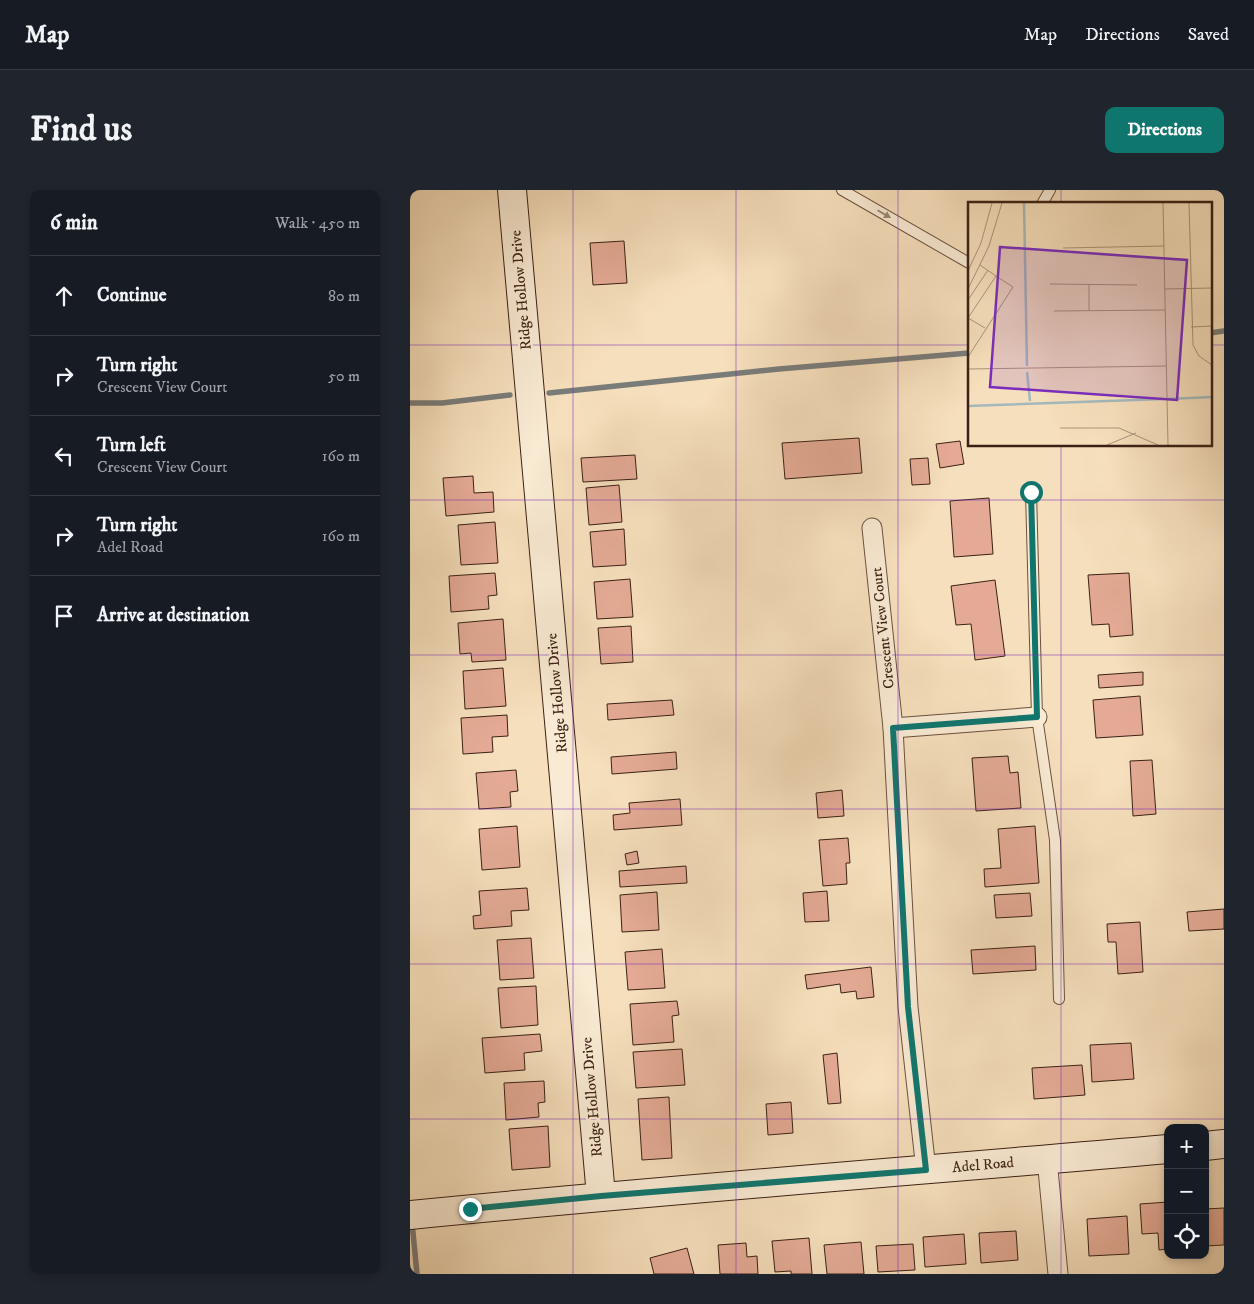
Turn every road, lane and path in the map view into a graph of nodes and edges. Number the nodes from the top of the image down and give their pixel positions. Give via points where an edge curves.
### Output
1 (512, 190) edge
2 (842, 190) edge
3 (1050, 190) edge
4 (1043, 202) edge
5 (968, 262) edge
6 (1031, 492) dead end
7 (872, 528) dead end
8 (1037, 717) junction
9 (893, 728) junction
10 (1059, 999) dead end
11 (1224, 1144) edge
12 (1209, 1146) edge
13 (1164, 1149) edge
14 (1047, 1159) junction
15 (926, 1170) junction
16 (601, 1196) junction
17 (410, 1215) edge
18 (1058, 1274) edge

1 - 16 street, Ridge Hollow Drive
2 -> 5 lane
3 - 4 lane
6 - 8 lane
7 - 9 street, Crescent View Court
8 - 9 street
8 - 10 lane via 1055,840
9 - 15 street, Crescent View Court via 908,1007
11 - 12 street
13 - 14 street, Adel Road
14 - 15 street, Adel Road
14 - 18 street
15 - 16 street, Adel Road
16 - 17 street, Adel Road

